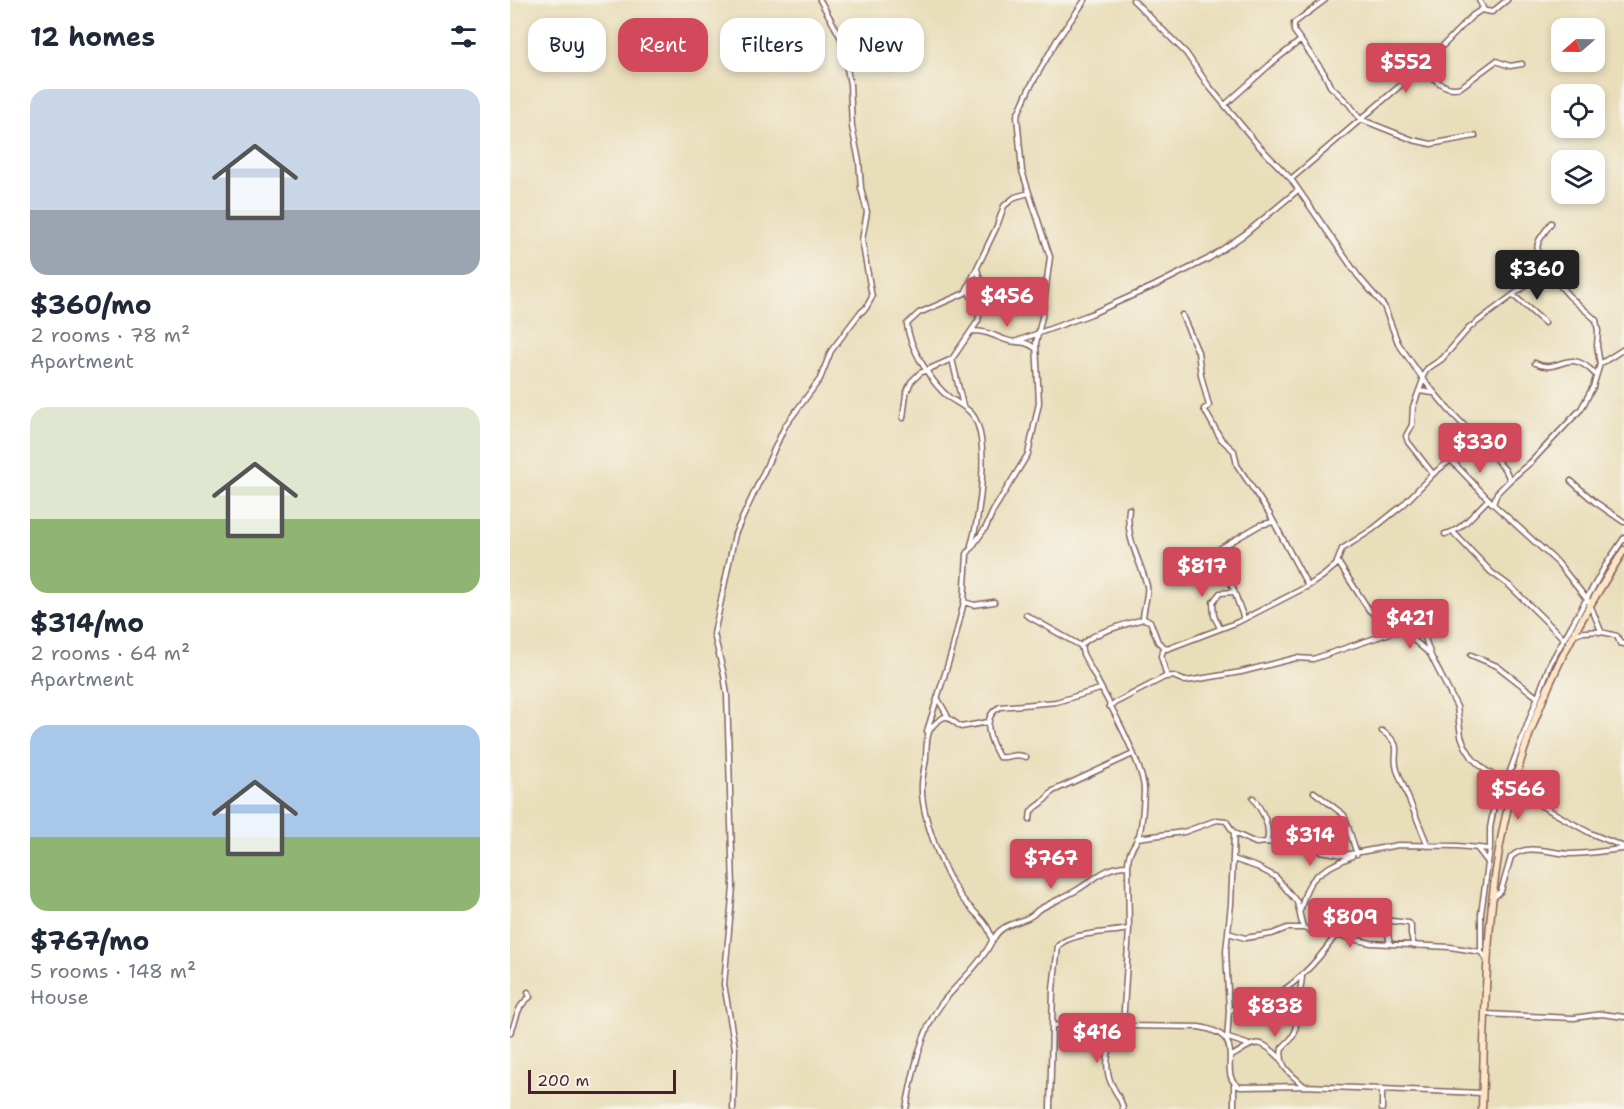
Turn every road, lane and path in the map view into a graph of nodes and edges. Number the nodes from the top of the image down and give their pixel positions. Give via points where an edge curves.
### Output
1 (820, 0) edge
2 (1085, 0) edge
3 (1133, 0) edge
4 (1325, 0) edge
5 (1479, 0) edge
6 (1507, 0) edge
7 (1484, 11) junction
8 (1301, 40) junction
9 (1522, 64) dead end
10 (1422, 67) junction
11 (1226, 104) junction
12 (1360, 119) junction
13 (1475, 136) dead end
14 (1291, 179) junction
15 (1298, 190) junction
16 (1029, 193) junction
17 (1551, 223) dead end
18 (977, 268) junction
19 (1544, 269) junction
20 (968, 289) junction
21 (1513, 295) junction
22 (1182, 315) dead end
23 (979, 318) junction
24 (1545, 323) dead end
25 (971, 331) junction
26 (1038, 333) junction
27 (1017, 341) junction
28 (1036, 348) junction
29 (1624, 350) edge
30 (952, 359) junction
31 (1535, 363) dead end
32 (1600, 364) junction
33 (927, 370) junction
34 (1597, 376) junction
35 (1423, 379) junction
36 (1419, 391) junction
37 (1434, 393) junction
38 (963, 407) junction
39 (903, 418) dead end
40 (1477, 440) junction
41 (1451, 460) junction
42 (1433, 474) junction
43 (1510, 480) junction
44 (1570, 481) dead end
45 (1489, 499) junction
46 (1493, 504) junction
47 (1128, 509) dead end
48 (1624, 522) edge
49 (1274, 523) junction
50 (1453, 532) junction
51 (1445, 534) dead end
52 (1624, 538) edge
53 (971, 546) junction
54 (1624, 550) edge
55 (1338, 561) junction
56 (1308, 586) junction
57 (1233, 592) junction
58 (964, 602) junction
59 (994, 602) dead end
60 (1588, 602) junction
61 (1026, 615) dead end
62 (1143, 619) junction
63 (1244, 619) junction
64 (1220, 628) junction
65 (1400, 629) junction
66 (1601, 631) junction
67 (1574, 634) junction
68 (1563, 638) junction
69 (1624, 644) edge
70 (1081, 646) junction
71 (1164, 649) junction
72 (1471, 655) dead end
73 (1431, 656) junction
74 (1167, 677) junction
75 (1101, 689) junction
76 (1537, 697) junction
77 (938, 699) junction
78 (1109, 706) junction
79 (948, 716) junction
80 (988, 723) junction
81 (1383, 731) dead end
82 (927, 732) junction
83 (1133, 754) junction
84 (1026, 757) dead end
85 (1504, 785) junction
86 (1513, 790) junction
87 (1314, 792) dead end
88 (1253, 798) dead end
89 (1030, 819) dead end
90 (1234, 833) junction
91 (1137, 838) junction
92 (1267, 843) junction
93 (1428, 846) junction
94 (1476, 848) junction
95 (1624, 848) edge
96 (1490, 849) junction
97 (1356, 854) junction
98 (1233, 860) junction
99 (1488, 861) junction
100 (1128, 866) junction
101 (1492, 898) junction
102 (1300, 912) junction
103 (1370, 919) dead end
104 (1384, 923) junction
105 (1303, 928) junction
106 (1129, 929) junction
107 (1228, 933) junction
108 (1335, 936) junction
109 (992, 941) junction
110 (1390, 944) junction
111 (1414, 946) junction
112 (1481, 952) junction
113 (1487, 961) junction
114 (1302, 976) junction
115 (528, 992) dead end
116 (1229, 1011) junction
117 (1486, 1014) junction
118 (1624, 1017) edge
119 (1053, 1025) junction
120 (1101, 1026) junction
121 (1121, 1026) junction
122 (510, 1033) edge
123 (1228, 1039) junction
124 (1111, 1040) junction
125 (1248, 1044) junction
126 (1230, 1057) junction
127 (1280, 1059) junction
128 (1234, 1083) junction
129 (1304, 1086) junction
130 (1382, 1090) junction
131 (1483, 1093) junction
132 (733, 1109) edge
133 (906, 1109) edge
134 (1050, 1109) edge
135 (1123, 1109) edge
136 (1234, 1109) edge
137 (1382, 1109) edge
138 (1482, 1109) edge

1 - 132 street via 840,38 850,84 852,127 867,212 862,240 872,297 831,351 820,380 777,442 735,534 714,634 727,695 733,887 724,984 735,1048
2 - 16 street via 1052,48 1017,116 1020,165
3 - 11 street via 1186,53
4 - 8 street via 1293,25
5 - 7 street
6 - 7 street via 1494,11
7 - 10 street via 1468,19
8 - 11 street
8 - 12 street via 1330,86
9 - 10 street via 1510,66 1496,61 1455,89 1444,86
10 - 12 street
11 - 14 street
12 - 13 street via 1431,144
12 - 14 street
14 - 15 street
15 - 26 street via 1208,259 1091,314
15 - 35 street via 1358,276 1384,306 1398,343
16 - 18 street via 1004,206
16 - 26 street via 1050,257
17 - 19 street via 1537,245
18 - 20 street
18 - 23 street via 984,291
19 - 21 street
19 - 32 street via 1596,320
20 - 23 street
20 - 33 street via 919,313 907,324 911,345
21 - 24 street
21 - 35 street via 1469,327 1442,359 1427,369
22 - 49 street via 1198,352 1209,405 1204,409 1221,439 1234,452 1237,465
23 - 25 street
25 - 27 street
25 - 30 street
26 - 27 street
26 - 28 street
27 - 28 street
28 - 53 street via 1039,403 1028,454
29 - 32 street
30 - 33 street
30 - 38 street
31 - 34 street via 1548,367 1575,360 1587,365
32 - 34 street
33 - 38 street via 943,392
33 - 39 street via 915,377 908,388
34 - 43 street via 1581,409
35 - 36 street
35 - 37 street
36 - 37 street
36 - 42 street via 1406,436
37 - 40 street
38 - 53 street via 980,431 983,467
40 - 41 street
40 - 43 street
41 - 42 street
41 - 45 street
42 - 55 street via 1403,505 1342,549
43 - 46 street via 1497,493
44 - 48 street
45 - 46 street
45 - 50 street
46 - 60 street via 1558,563
47 - 62 street via 1127,528 1148,589
49 - 56 street
49 - 57 street via 1260,525 1220,548
50 - 51 street
50 - 68 street
52 - 60 street
53 - 58 street
54 - 60 main road
55 - 56 street
55 - 65 street via 1369,610
56 - 63 street
57 - 63 street
57 - 64 street via 1220,594 1213,602
58 - 59 street
58 - 77 street
60 - 66 street
60 - 67 main road
60 - 68 street
61 - 70 street
62 - 70 street via 1094,636
62 - 71 street via 1150,621
63 - 64 street
64 - 71 street
65 - 73 street
65 - 73 street via 1420,629
65 - 74 street via 1313,659 1296,658 1193,681
66 - 67 street
66 - 69 street via 1617,636
67 - 86 main road via 1538,712
68 - 76 street
70 - 75 street
71 - 74 street via 1161,656
72 - 76 street via 1497,666
73 - 85 street via 1457,707 1465,746 1473,759
74 - 78 street
75 - 78 street
75 - 80 street via 1056,702 1000,707 990,714
76 - 85 street
77 - 79 street
77 - 82 street
78 - 83 street
79 - 80 street via 962,727
79 - 82 street
80 - 84 street via 999,757
81 - 93 street via 1395,743 1397,770
82 - 109 street via 921,787 927,820 952,881 990,930
83 - 89 street via 1053,791 1031,811
83 - 91 street via 1144,785
85 - 86 street
85 - 96 street via 1496,796
86 - 95 street via 1590,834
86 - 101 main road
87 - 97 street via 1344,815
88 - 92 street via 1268,825
90 - 91 street via 1226,821 1217,820 1184,832
90 - 92 street via 1256,843
90 - 98 street
91 - 100 street via 1129,853
92 - 97 street via 1336,855
93 - 94 street
93 - 97 street via 1389,846
94 - 96 street
94 - 99 street
95 - 101 street via 1574,854 1521,851 1511,857 1501,891
96 - 99 street
97 - 102 street via 1322,871 1312,881
98 - 102 street via 1276,877
98 - 107 street
99 - 112 street
100 - 106 street
100 - 109 street via 1102,873 1034,915 998,930
101 - 113 main road
102 - 105 street
103 - 104 street
104 - 110 street
104 - 111 street via 1409,923
105 - 107 street via 1245,938
105 - 108 street
106 - 119 street via 1066,939 1058,946
106 - 121 street
107 - 116 street
108 - 110 street
108 - 114 street
109 - 133 street via 934,1016
110 - 111 street
111 - 112 street
112 - 113 street
113 - 117 main road
114 - 116 street via 1268,999
114 - 127 street via 1294,1032 1282,1048
115 - 122 street via 529,998 519,1007
116 - 123 street
117 - 118 street
117 - 131 main road
119 - 120 street
119 - 134 street
120 - 121 street
120 - 124 street
121 - 123 street via 1209,1029
121 - 124 street
123 - 125 street
123 - 126 street
124 - 135 street via 1108,1074
125 - 126 street
125 - 127 street via 1265,1045
126 - 128 street
127 - 129 street
128 - 129 street via 1256,1088
128 - 136 street
129 - 130 street
130 - 131 street
130 - 137 street
131 - 138 main road

